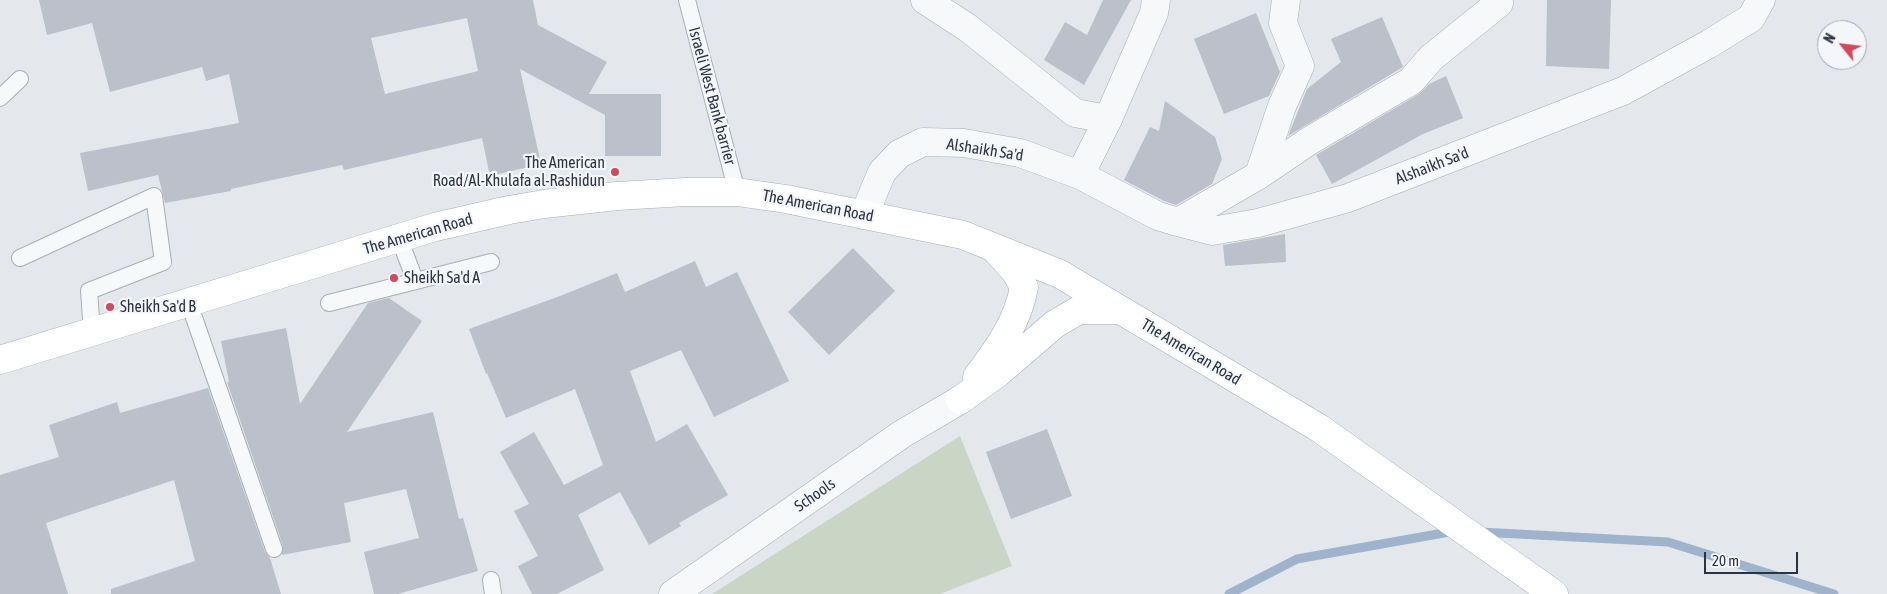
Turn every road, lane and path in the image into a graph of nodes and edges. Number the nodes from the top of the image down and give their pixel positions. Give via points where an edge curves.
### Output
1 (687, 0) edge
2 (925, 0) edge
3 (1156, 0) edge
4 (1286, 0) edge
5 (1762, 0) edge
6 (1499, 3) dead end
7 (20, 79) dead end
8 (0, 98) edge
9 (1108, 120) junction
10 (1080, 175) junction
11 (1259, 175) junction
12 (737, 192) junction
13 (864, 214) junction
14 (1178, 222) junction
15 (399, 238) junction
16 (993, 247) junction
17 (20, 258) dead end
18 (491, 262) dead end
19 (1060, 274) junction
20 (414, 280) junction
21 (189, 303) junction
22 (329, 303) dead end
23 (1121, 310) junction
24 (92, 332) junction
25 (1043, 335) junction
26 (0, 360) edge
27 (960, 400) junction
28 (274, 549) dead end
29 (673, 594) edge
30 (1554, 594) edge

1 - 12 lane, Israeli West Bank barrier
2 - 9 street via 968,28 1075,113
3 - 9 street via 1154,12
4 - 11 street via 1283,23 1300,66 1282,106
5 - 14 street, Alshaikh Sa'd via 1750,18 1623,91 1348,198 1258,223 1212,231
6 - 11 street via 1431,58 1411,81 1309,141
7 - 8 lane
9 - 10 street
10 - 13 street, Alshaikh Sa'd via 1020,153 964,143 923,142 899,154 882,172
10 - 14 street, Alshaikh Sa'd via 1158,216
11 - 14 street
12 - 13 main road, The American Road
12 - 15 main road, The American Road via 617,196 544,204 434,227
13 - 16 main road, The American Road via 963,235
15 - 20 lane
15 - 21 main road, The American Road
16 - 19 main road, The American Road
16 - 27 main road via 1015,271 1024,287 1022,302 1007,335
17 - 24 lane via 154,196 163,262 89,291
18 - 20 lane
19 - 23 main road, The American Road
19 - 25 main road via 1064,300
20 - 22 lane
21 - 24 main road, The American Road
21 - 28 lane
23 - 25 main road via 1079,310
23 - 30 main road, The American Road via 1319,428
24 - 26 main road, The American Road
25 - 27 main road
27 - 29 street, Schools via 902,434

